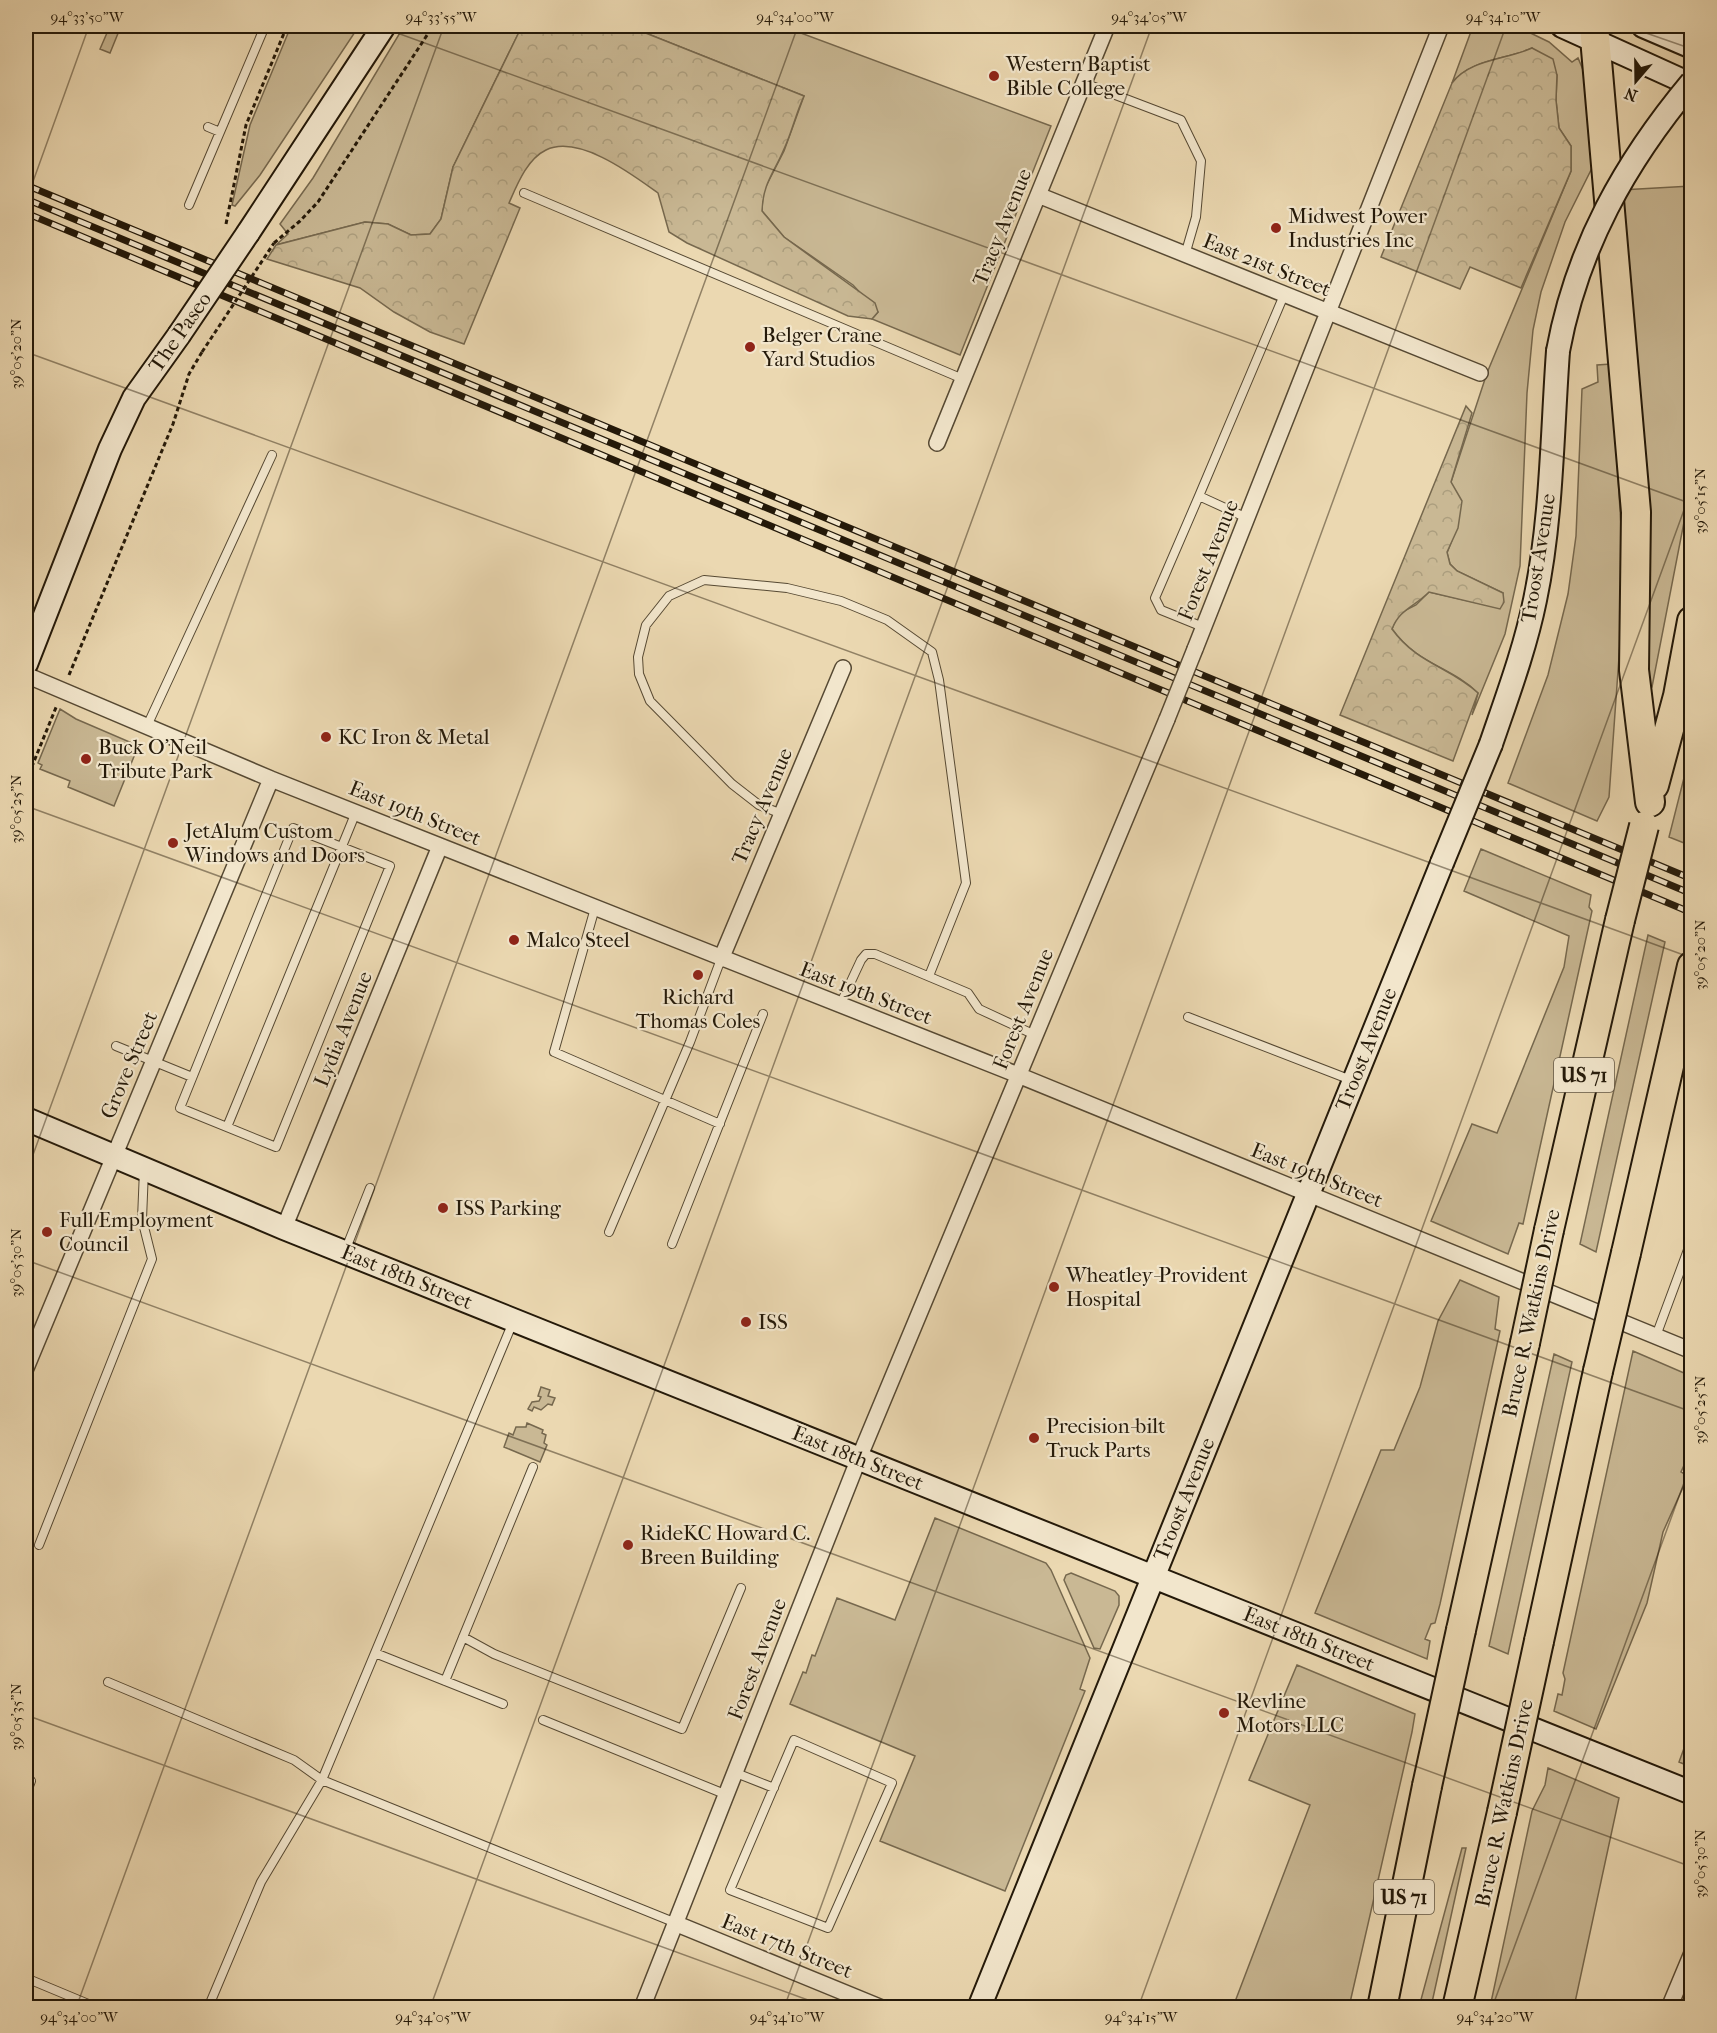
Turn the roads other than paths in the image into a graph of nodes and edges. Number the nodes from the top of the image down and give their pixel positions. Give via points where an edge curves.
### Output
1 (265, 26) edge
2 (384, 26) edge
3 (1107, 26) edge
4 (1441, 26) edge
5 (1562, 26) edge
6 (1650, 29) edge
7 (1595, 33) edge
8 (1692, 47) edge
9 (1084, 83) junction
10 (1692, 84) edge
11 (208, 127) dead end
12 (220, 132) junction
13 (524, 193) dead end
14 (1038, 195) junction
15 (189, 204) dead end
16 (1185, 255) junction
17 (1284, 294) junction
18 (1329, 313) junction
19 (1480, 374) dead end
20 (963, 379) junction
21 (937, 443) dead end
22 (272, 455) dead end
23 (1199, 496) junction
24 (1247, 518) junction
25 (1692, 621) edge
26 (1203, 627) junction
27 (26, 664) edge
28 (843, 668) dead end
29 (26, 675) edge
30 (147, 726) junction
31 (271, 779) junction
32 (356, 812) junction
33 (782, 814) junction
34 (1647, 814) junction
35 (440, 846) junction
36 (342, 847) junction
37 (595, 908) junction
38 (721, 959) junction
39 (1692, 966) edge
40 (928, 976) junction
41 (839, 1005) junction
42 (763, 1014) dead end
43 (1188, 1017) dead end
44 (1035, 1035) junction
45 (116, 1046) dead end
46 (153, 1061) junction
47 (1018, 1075) junction
48 (192, 1077) junction
49 (1353, 1081) junction
50 (663, 1100) junction
51 (26, 1119) edge
52 (720, 1124) junction
53 (227, 1127) junction
54 (114, 1155) junction
55 (144, 1168) junction
56 (370, 1188) dead end
57 (1308, 1193) junction
58 (284, 1228) junction
59 (609, 1232) dead end
60 (1692, 1239) edge
61 (672, 1244) dead end
62 (344, 1252) junction
63 (514, 1320) junction
64 (1656, 1336) junction
65 (1692, 1351) edge
66 (26, 1368) edge
67 (859, 1458) junction
68 (533, 1467) dead end
69 (39, 1545) dead end
70 (1153, 1576) junction
71 (741, 1588) dead end
72 (463, 1637) junction
73 (375, 1653) junction
74 (445, 1681) junction
75 (108, 1682) dead end
76 (503, 1704) dead end
77 (543, 1720) dead end
78 (736, 1773) junction
79 (322, 1780) junction
80 (31, 1781) dead end
81 (774, 1788) junction
82 (1692, 1793) edge
83 (26, 1794) edge
84 (727, 1795) junction
85 (677, 1924) junction
86 (1692, 1953) edge
87 (26, 1978) edge
88 (1461, 2001) edge
89 (866, 2003) edge
90 (98, 2007) edge
91 (208, 2007) edge
92 (642, 2007) edge
93 (882, 2007) edge
94 (979, 2007) edge
95 (1382, 2007) edge
96 (1669, 2007) edge

1 - 12 lane
2 - 27 main road, The Paseo, bridge via 134,398 110,449
3 - 9 street, Tracy Avenue
4 - 18 street, Forest Avenue
5 - 7 main road
6 - 8 main road
7 - 10 main road via 1661,72
7 - 34 highway via 1636,512 1634,670
9 - 14 street, Tracy Avenue
9 - 16 lane via 1181,120 1201,161 1196,217
10 - 49 main road, Troost Avenue, bridge via 1658,123 1625,171 1590,243 1565,309 1558,351 1547,515 1535,601 1514,679
11 - 12 lane
12 - 15 lane
13 - 20 lane
14 - 16 street, East 21st Street
14 - 20 street, Tracy Avenue
16 - 17 street, East 21st Street
17 - 18 street, East 21st Street
17 - 23 lane
18 - 19 street, East 21st Street
18 - 24 street, Forest Avenue
20 - 21 street, Tracy Avenue
22 - 30 lane
23 - 24 lane
23 - 26 lane via 1155,598 1161,610
24 - 26 street, Forest Avenue
25 - 34 highway, Bruce R. Watkins Drive / US 71 via 1678,696
26 - 44 street, Forest Avenue, bridge
28 - 33 street, Tracy Avenue
29 - 30 street, East 19th Street
30 - 31 street, East 19th Street
31 - 32 street, East 19th Street
31 - 46 street, Grove Street
32 - 35 street, East 19th Street
32 - 36 lane
33 - 38 street, Tracy Avenue
33 - 40 lane via 759,806 732,784 650,701 639,674 638,657 646,625 669,596 704,580 787,588 842,601 887,620 932,652 966,883
34 - 95 highway, Bruce R. Watkins Drive / US 71, bridge via 1549,1230
35 - 37 street, East 19th Street
35 - 58 street, Lydia Avenue
36 - 48 lane via 293,828
36 - 53 lane
36 - 53 lane via 390,866 276,1146
37 - 38 street, East 19th Street
37 - 50 lane via 554,1052
38 - 41 street, East 19th Street
38 - 50 lane
39 - 88 highway, Bruce R. Watkins Drive, bridge via 1598,1371
40 - 41 lane via 875,954 866,954
40 - 44 lane via 968,993 980,1009
41 - 47 street, East 19th Street
42 - 52 lane
43 - 49 lane
44 - 47 street, Forest Avenue
45 - 46 lane
46 - 48 lane
46 - 54 street, Grove Street
47 - 57 street, East 19th Street
47 - 67 street, Forest Avenue
48 - 53 lane via 180,1108
49 - 57 main road, Troost Avenue
50 - 52 lane
50 - 59 lane
51 - 54 main road, East 18th Street
52 - 61 lane
54 - 55 main road, East 18th Street
54 - 66 street, Grove Street
55 - 58 main road, East 18th Street
55 - 69 lane via 142,1219 152,1259
56 - 62 lane
57 - 64 street, East 19th Street
57 - 70 main road, Troost Avenue
58 - 62 main road, East 18th Street
60 - 64 lane
62 - 63 main road, East 18th Street
63 - 67 main road, East 18th Street
63 - 73 lane
64 - 65 street, East 19th Street
67 - 70 main road, East 18th Street
67 - 78 street, Forest Avenue
68 - 72 lane
70 - 82 main road, East 18th Street
70 - 94 main road, Troost Avenue
71 - 72 lane via 682,1729 494,1654
72 - 74 lane
73 - 74 lane
73 - 79 lane
74 - 76 lane
75 - 79 lane via 294,1760
77 - 84 lane
78 - 81 lane
78 - 84 street, Forest Avenue
79 - 85 lane
79 - 91 lane via 261,1882
80 - 83 lane
81 - 81 lane via 794,1740 892,1783 828,1929 730,1890
84 - 85 street, Forest Avenue
85 - 89 street, East 17th Street
85 - 92 street, Forest Avenue
86 - 96 street
87 - 90 lane
89 - 93 street, East 17th Street

